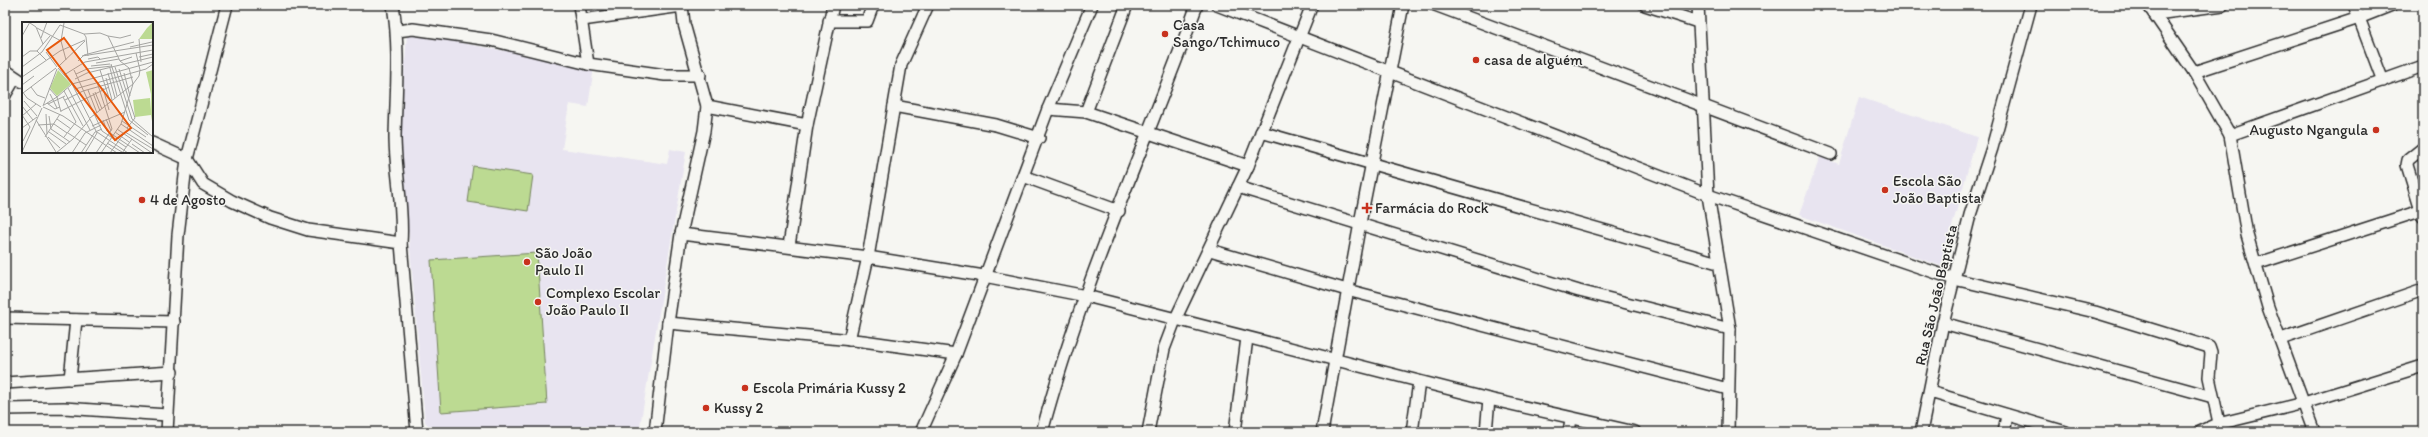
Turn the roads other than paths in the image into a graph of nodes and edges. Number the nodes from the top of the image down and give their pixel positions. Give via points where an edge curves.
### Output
1 (227, 5) edge
2 (393, 5) edge
3 (579, 5) edge
4 (833, 5) edge
5 (872, 5) edge
6 (928, 5) edge
7 (1092, 5) edge
8 (1127, 5) edge
9 (1197, 5) edge
10 (1216, 5) edge
11 (1312, 5) edge
12 (1403, 5) edge
13 (1435, 5) edge
14 (1645, 5) edge
15 (1698, 5) edge
16 (2031, 5) edge
17 (2148, 5) edge
18 (2223, 5) edge
19 (2354, 5) edge
20 (2392, 5) edge
21 (682, 6) edge
22 (630, 9) edge
23 (2156, 14) junction
24 (2359, 18) junction
25 (582, 20) junction
26 (829, 21) junction
27 (1698, 22) junction
28 (397, 31) junction
29 (1299, 38) junction
30 (588, 64) junction
31 (2423, 66) edge
32 (5, 70) edge
33 (2194, 72) junction
34 (1389, 73) junction
35 (700, 75) junction
36 (19, 80) edge
37 (2383, 81) junction
38 (5, 95) edge
39 (707, 106) junction
40 (894, 106) junction
41 (1702, 107) junction
42 (1048, 109) junction
43 (1086, 112) junction
44 (807, 126) junction
45 (1150, 131) junction
46 (1261, 132) junction
47 (2230, 135) junction
48 (1039, 138) junction
49 (153, 143) edge
50 (2423, 148) edge
51 (1831, 154) dead end
52 (187, 159) junction
53 (1372, 163) junction
54 (1248, 166) junction
55 (1023, 176) junction
56 (1238, 187) junction
57 (1708, 195) junction
58 (1119, 211) junction
59 (2422, 213) edge
60 (1360, 223) junction
61 (681, 234) junction
62 (401, 243) junction
63 (789, 246) junction
64 (1210, 250) junction
65 (868, 257) junction
66 (1718, 263) junction
67 (2256, 264) junction
68 (984, 276) junction
69 (1954, 279) junction
70 (1347, 290) junction
71 (2423, 290) edge
72 (1086, 296) junction
73 (5, 318) edge
74 (76, 320) junction
75 (1175, 320) junction
76 (174, 322) junction
77 (668, 322) junction
78 (1943, 323) junction
79 (1730, 329) junction
80 (1247, 338) junction
81 (2281, 338) junction
82 (849, 340) junction
83 (956, 354) junction
84 (1334, 359) junction
85 (2423, 366) edge
86 (172, 372) junction
87 (70, 379) junction
88 (1419, 382) junction
89 (5, 383) edge
90 (1728, 389) junction
91 (1930, 392) junction
92 (2213, 397) junction
93 (1489, 399) junction
94 (2304, 403) junction
95 (5, 409) edge
96 (167, 415) junction
97 (2007, 415) junction
98 (1570, 419) junction
99 (2220, 428) edge
100 (168, 432) edge
101 (417, 432) edge
102 (655, 432) edge
103 (921, 432) edge
104 (1042, 432) edge
105 (1148, 432) edge
106 (1235, 432) edge
107 (1322, 432) edge
108 (1412, 432) edge
109 (1486, 432) edge
110 (1569, 432) edge
111 (1635, 432) edge
112 (1728, 432) edge
113 (1921, 432) edge
114 (2004, 432) edge
115 (2066, 432) edge
116 (2200, 432) edge
117 (2314, 432) edge

1 - 52 street
2 - 28 street
3 - 25 street
4 - 26 street
5 - 26 street via 867,21
6 - 40 street via 901,65
7 - 42 street
8 - 43 street
9 - 45 street
10 - 29 street
11 - 29 street
12 - 34 street
13 - 41 street
14 - 27 street
15 - 27 street
16 - 69 street, Rua São João Baptista
17 - 23 street
18 - 23 street
19 - 24 street
20 - 24 street
21 - 22 street
21 - 35 street via 684,24
22 - 25 street
23 - 33 street
24 - 33 street
24 - 37 street
25 - 30 street
26 - 44 street
27 - 41 street
28 - 30 street via 413,29 491,40
28 - 62 street via 395,137 403,225
29 - 34 street
29 - 46 street
30 - 35 street via 665,75
31 - 37 street
32 - 36 street
33 - 47 street
34 - 53 street
34 - 57 street
35 - 39 street
36 - 38 street
37 - 47 street
39 - 44 street
39 - 61 street via 704,131
40 - 48 street via 996,125
40 - 65 street
41 - 51 street
41 - 57 street
42 - 43 street
42 - 48 street
43 - 45 street
44 - 63 street
45 - 54 street
45 - 58 street
46 - 53 street
46 - 54 street
47 - 67 street via 2247,235
48 - 55 street
49 - 52 street
50 - 59 street via 2408,160 2407,165
52 - 62 street via 203,184 232,201 270,218 308,230
52 - 76 street via 178,235
53 - 60 street
53 - 66 street
54 - 56 street
55 - 58 street
55 - 68 street
56 - 60 street
56 - 64 street
57 - 66 street
57 - 69 street
58 - 72 street
59 - 67 street
60 - 70 street
60 - 79 street via 1579,291
61 - 63 street
61 - 77 street
62 - 101 street
63 - 65 street
64 - 70 street
64 - 75 street
65 - 68 street
65 - 82 street
66 - 79 street
67 - 81 street via 2268,307
68 - 72 street
68 - 83 street
69 - 78 street, Rua São João Baptista
69 - 92 street via 2095,312 2209,347 2209,377
70 - 84 street
70 - 90 street
71 - 81 street
72 - 75 street
72 - 104 street via 1053,390
73 - 74 street
74 - 76 street
74 - 87 street
75 - 80 street
75 - 105 street via 1164,349
76 - 86 street
77 - 82 street
77 - 102 street
78 - 91 street, Rua São João Baptista
78 - 92 street
79 - 90 street
80 - 84 street
80 - 106 street
81 - 94 street
82 - 83 street
83 - 103 street
84 - 88 street
84 - 107 street
85 - 94 street
86 - 87 street
86 - 96 street
87 - 89 street
88 - 93 street
88 - 108 street
90 - 112 street
91 - 97 street
91 - 113 street, Rua São João Baptista
92 - 99 street
93 - 98 street
93 - 109 street
94 - 99 street
94 - 117 street
95 - 96 street via 64,408
96 - 100 street
97 - 114 street
97 - 115 street
98 - 110 street
98 - 111 street
99 - 116 street

